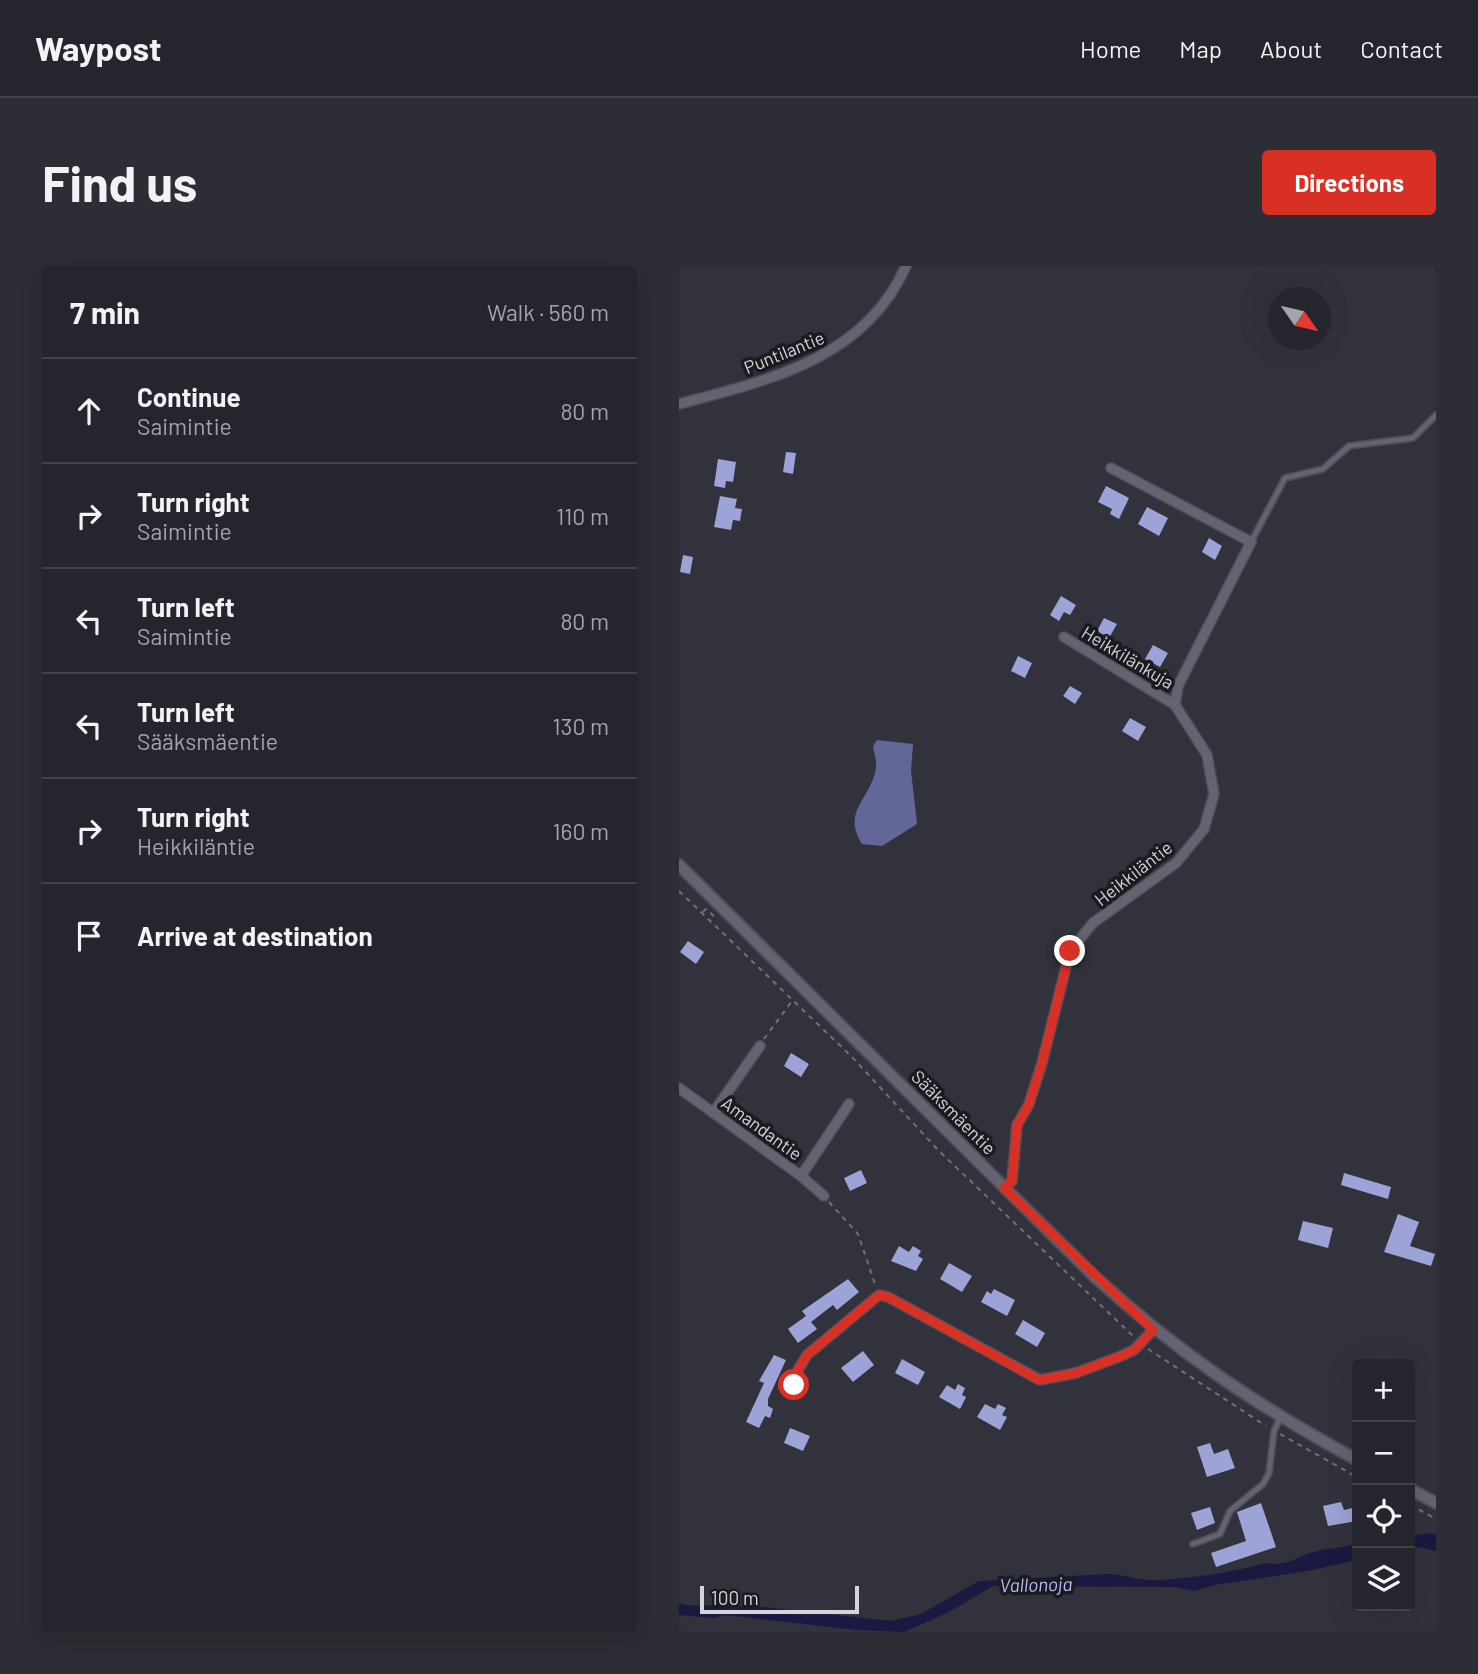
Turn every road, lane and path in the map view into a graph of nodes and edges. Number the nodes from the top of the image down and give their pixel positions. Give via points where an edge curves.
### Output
1 (906, 266) edge
2 (679, 404) edge
3 (1436, 415) edge
4 (1111, 468) dead end
5 (1251, 542) junction
6 (1065, 637) dead end
7 (1175, 705) junction
8 (679, 865) edge
9 (702, 913) dead end
10 (716, 918) dead end
11 (793, 999) dead end
12 (760, 1045) joint
13 (681, 1093) edge
14 (849, 1104) dead end
15 (713, 1113) junction
16 (801, 1176) junction
17 (1004, 1188) junction
18 (824, 1196) joint
19 (879, 1295) junction
20 (1153, 1330) junction
21 (794, 1385) dead end
22 (1280, 1418) junction
23 (1352, 1458) edge
24 (1415, 1492) edge
25 (1436, 1503) edge
26 (1415, 1508) edge
27 (1436, 1519) edge
28 (1193, 1544) dead end

1 - 2 street, Puntilantie via 874,317 842,346 791,369
3 - 5 lane via 1413,438 1349,446 1323,469 1285,478
4 - 5 street
5 - 7 street via 1178,686
6 - 7 street, Heikkilänkuja
7 - 17 street, Heikkiläntie via 1207,755 1214,794 1204,829 1176,863 1093,923 1070,951 1042,1063 1017,1125 1012,1181
8 - 17 street, Sääksmäentie
9 - 10 path via 706,908
11 - 12 path
12 - 15 street
13 - 15 street, Amandantie
14 - 16 street
15 - 16 street, Amandantie
16 - 18 street, Amandantie
17 - 20 street, Sääksmäentie
18 - 19 path via 858,1234
19 - 20 street via 1039,1380 1076,1373 1121,1356 1134,1350
19 - 21 street via 807,1355
20 - 22 street, Sääksmäentie
22 - 23 street, Sääksmäentie
22 - 28 lane via 1263,1484 1230,1511 1220,1534
24 - 25 street
26 - 27 path

